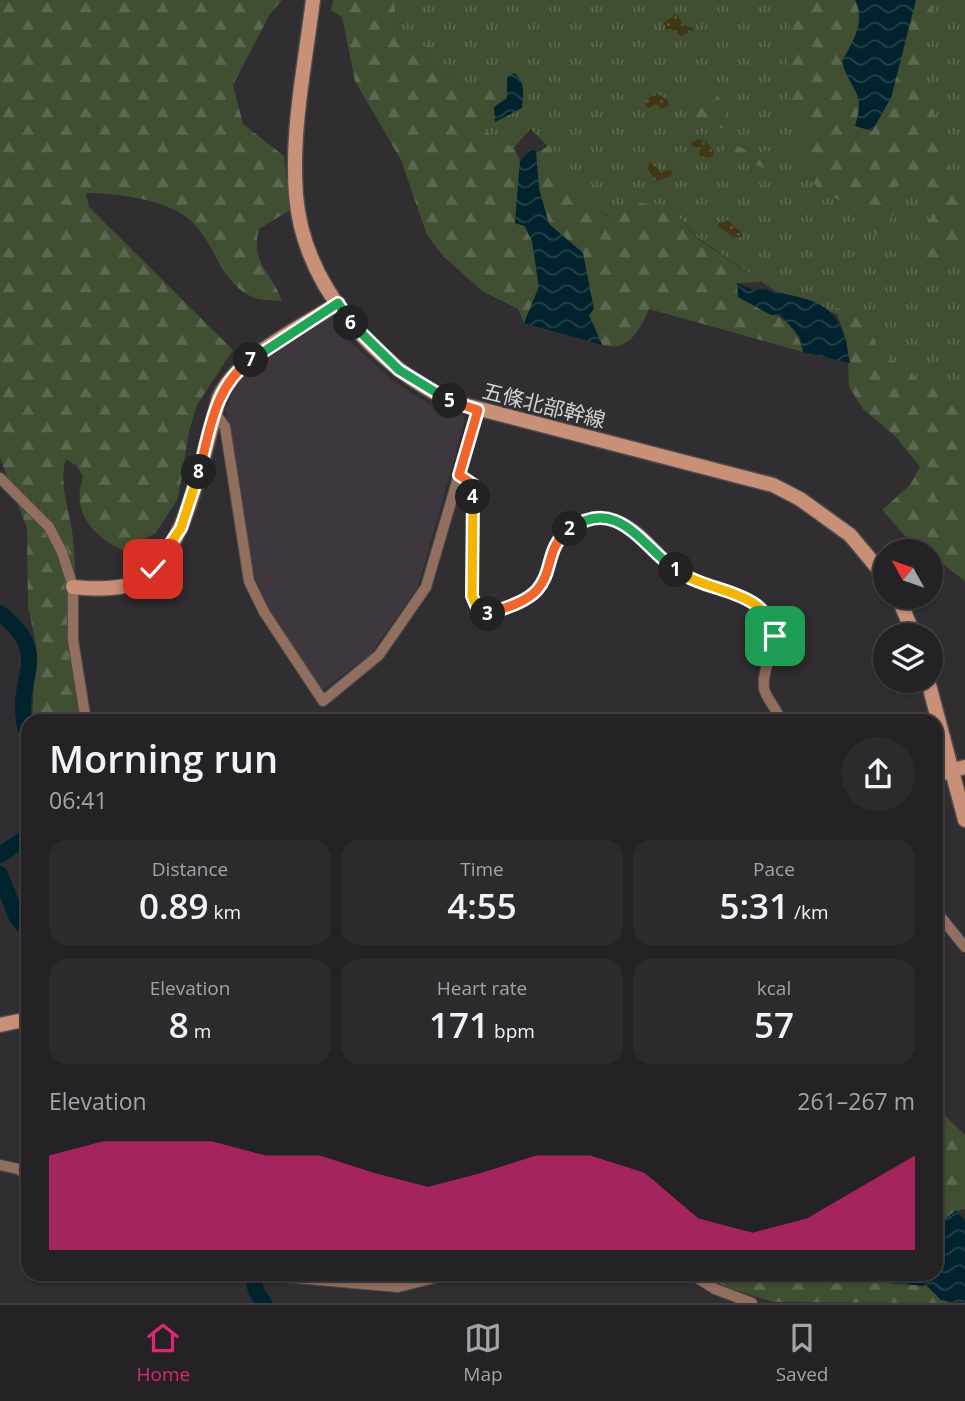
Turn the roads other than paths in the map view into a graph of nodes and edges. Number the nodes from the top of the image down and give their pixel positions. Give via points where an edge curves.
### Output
1 (313, 0) edge
2 (338, 303) junction
3 (478, 410) junction
4 (215, 413) junction
5 (459, 475) junction
6 (0, 478) edge
7 (873, 562) edge
8 (73, 587) junction
9 (932, 693) edge
10 (85, 714) edge
11 (776, 714) edge
12 (940, 714) edge
13 (943, 724) edge
14 (959, 769) edge
15 (965, 820) edge
16 (943, 920) edge
17 (965, 947) edge
18 (21, 1020) edge
19 (0, 1025) edge
20 (0, 1165) edge
21 (21, 1171) edge
22 (328, 1281) edge
23 (422, 1281) edge
24 (702, 1281) edge
25 (752, 1303) edge

1 - 2 street, 五條北部幹線 via 297,136 296,199 315,266
2 - 3 street, 五條北部幹線 via 368,341 408,376 432,393
2 - 4 street via 238,370 223,390
3 - 5 street
3 - 7 street, 五條北部幹線 via 774,485 850,535
4 - 5 street via 225,427 249,581 264,612 323,701 379,655 418,601
4 - 8 street via 187,513 153,569 134,584
5 - 11 street via 474,485 472,596 479,612 485,615 536,592 554,544 575,525 606,518 622,522 682,575 745,597 765,611 775,636 764,689
6 - 8 street via 49,527
8 - 10 street via 73,640
9 - 12 street
13 - 14 street
14 - 15 street
16 - 17 street
18 - 19 street
20 - 21 street
22 - 23 street via 398,1287
24 - 25 street

